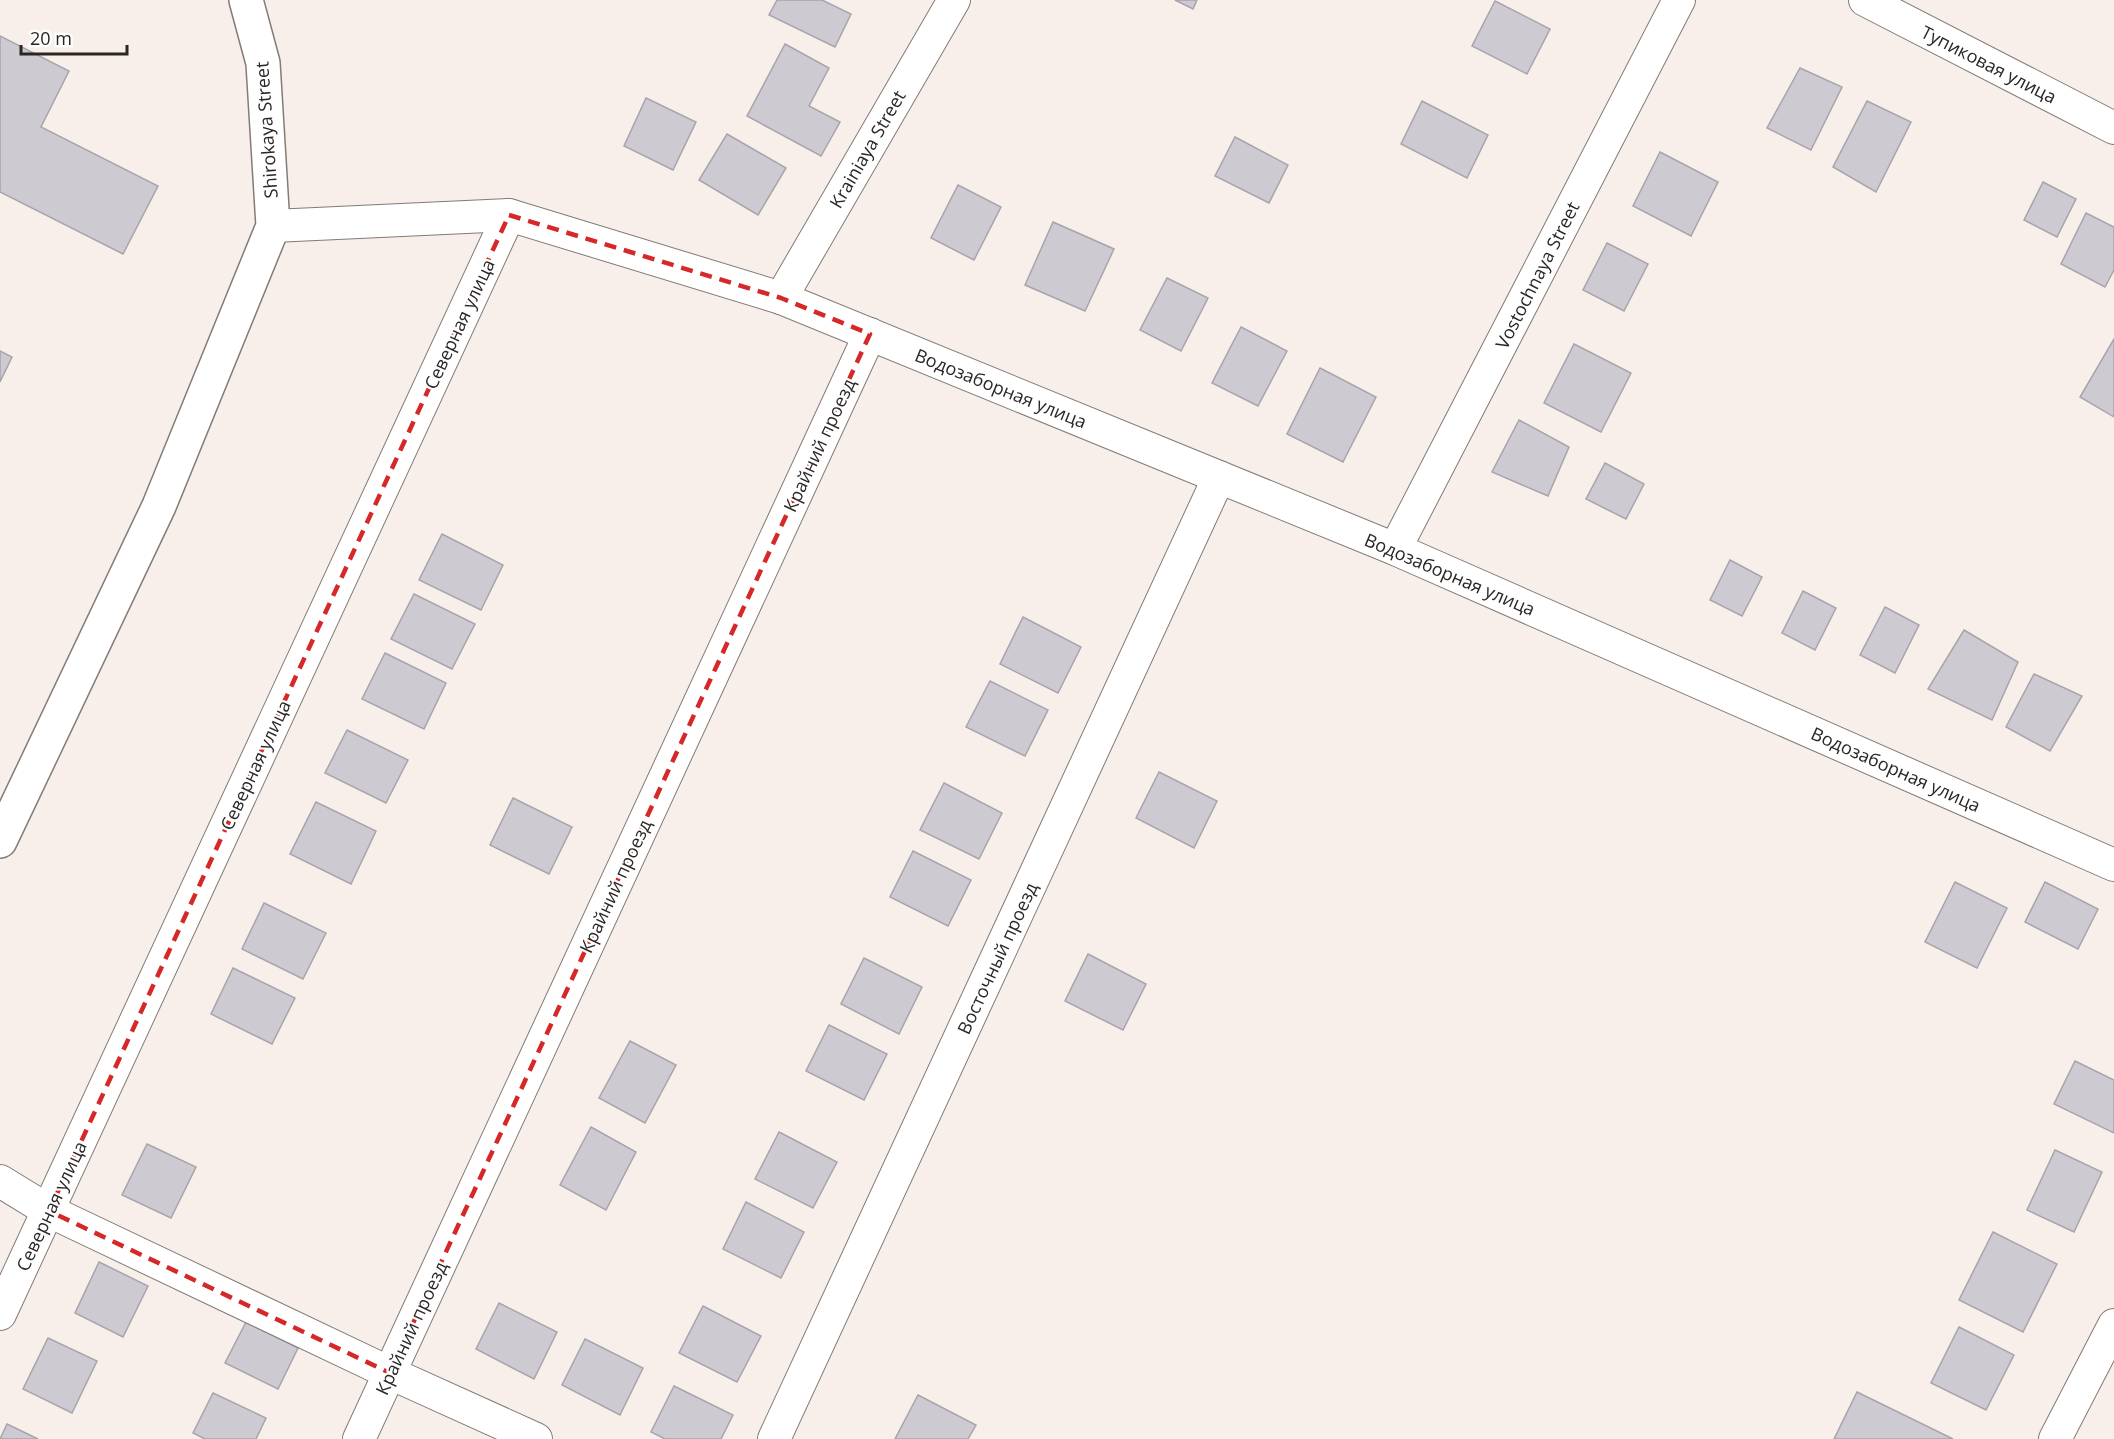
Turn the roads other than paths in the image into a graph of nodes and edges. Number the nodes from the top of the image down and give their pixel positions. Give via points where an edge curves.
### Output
1 (246, 0) edge
2 (954, 0) edge
3 (1679, 0) edge
4 (1865, 0) edge
5 (2114, 128) edge
6 (509, 215) junction
7 (273, 226) junction
8 (780, 298) junction
9 (870, 334) junction
10 (1220, 477) junction
11 (1395, 549) junction
12 (0, 841) edge
13 (2114, 865) edge
14 (0, 1181) edge
15 (49, 1211) junction
16 (0, 1314) edge
17 (2114, 1325) edge
18 (390, 1373) junction
19 (359, 1439) edge
20 (536, 1439) edge
21 (774, 1439) edge
22 (2055, 1439) edge

1 - 7 street, Shirokaya Street via 263,63
2 - 8 street, Krainiaya Street
3 - 11 street, Vostochnaya Street
4 - 5 street, Тупиковая улица
6 - 7 street, Водозаборная улица
6 - 8 street, Водозаборная улица
6 - 15 street, Северная улица
7 - 12 street via 159,506
8 - 9 street, Водозаборная улица
9 - 10 street, Водозаборная улица
9 - 18 street, Крайний проезд
10 - 11 street, Водозаборная улица
10 - 21 street, Восточный проезд
11 - 13 street, Водозаборная улица
14 - 15 street
15 - 16 street, Северная улица
15 - 18 street
17 - 22 street
18 - 19 street, Крайний проезд
18 - 20 street

